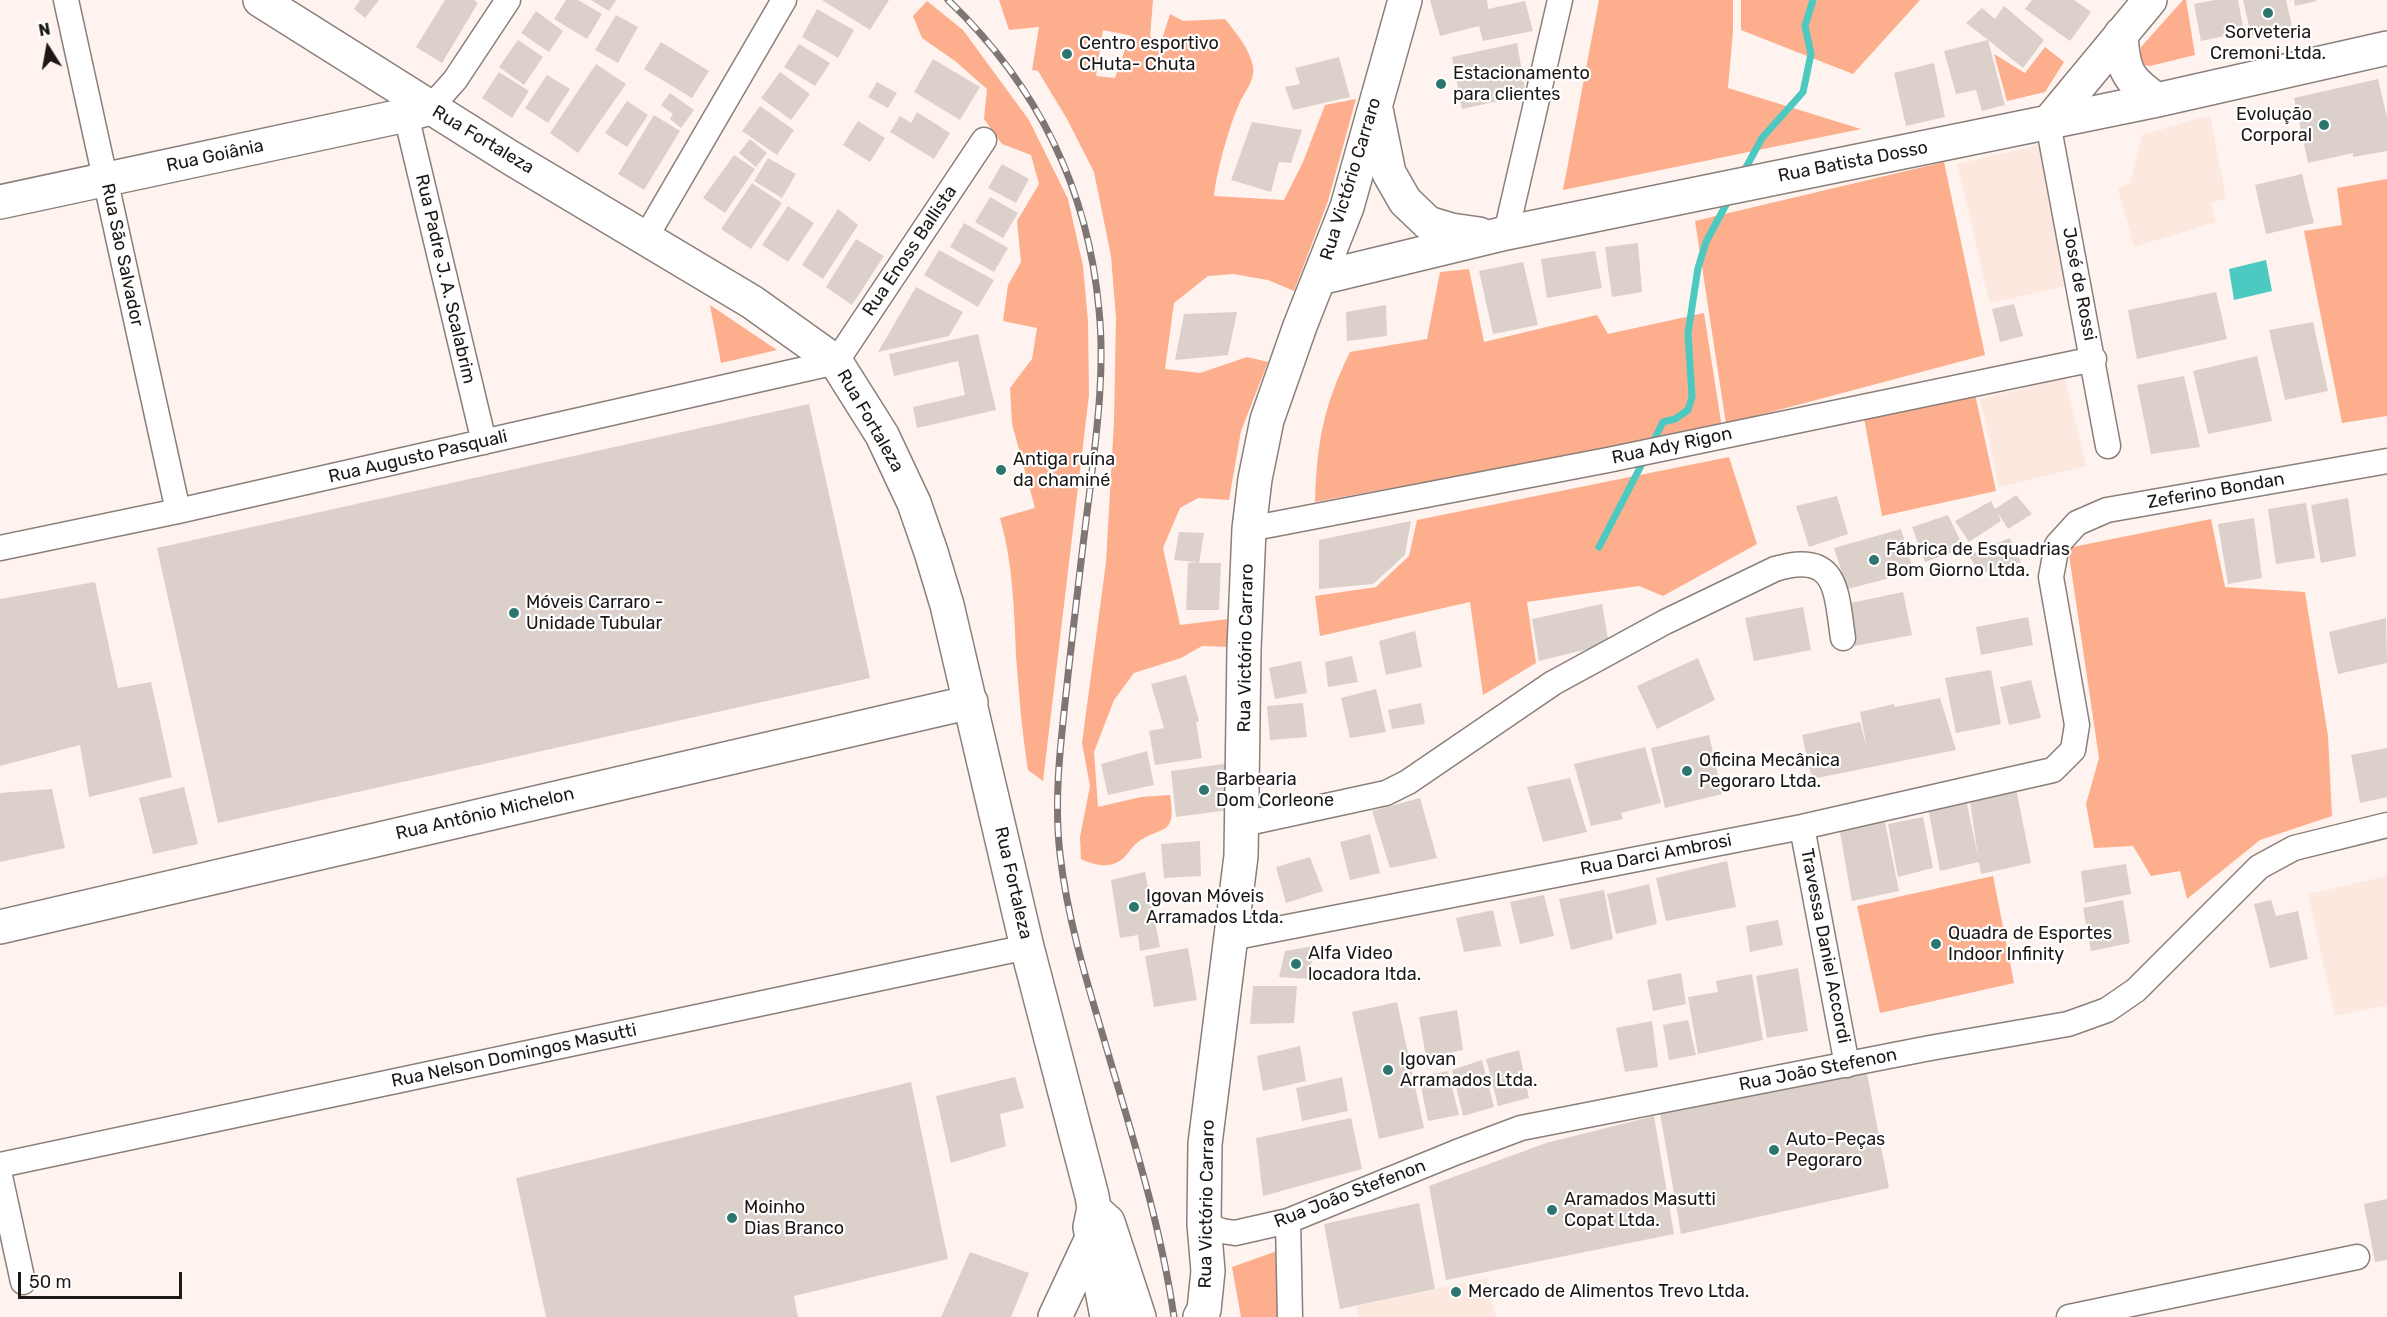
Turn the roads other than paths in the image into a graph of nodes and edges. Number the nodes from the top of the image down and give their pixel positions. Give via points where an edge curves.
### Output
1 (66, 0) edge
2 (260, 0) edge
3 (508, 0) edge
4 (784, 0) edge
5 (1405, 0) edge
6 (1560, 0) edge
7 (2150, 0) edge
8 (2121, 34) junction
9 (2387, 48) edge
10 (2157, 100) junction
11 (1375, 104) junction
12 (418, 112) junction
13 (2048, 123) junction
14 (984, 140) dead end
15 (106, 179) junction
16 (0, 202) edge
17 (1500, 234) junction
18 (646, 237) junction
19 (1320, 278) junction
20 (2094, 359) junction
21 (836, 362) junction
22 (484, 442) junction
23 (2108, 446) dead end
24 (2387, 462) edge
25 (178, 511) junction
26 (1249, 529) junction
27 (0, 548) edge
28 (1843, 639) dead end
29 (971, 702) junction
30 (2073, 750) joint
31 (1243, 824) junction
32 (2387, 825) edge
33 (1802, 827) junction
34 (0, 927) edge
35 (1231, 938) junction
36 (1027, 947) junction
37 (1847, 1065) junction
38 (0, 1165) edge
39 (0, 1176) edge
40 (1288, 1221) junction
41 (1093, 1223) junction
42 (1204, 1224) junction
43 (2357, 1257) dead end
44 (1208, 1271) junction
45 (23, 1282) dead end
46 (1055, 1317) edge
47 (1107, 1317) edge
48 (1139, 1317) edge
49 (1200, 1317) edge
50 (1224, 1317) edge
51 (1290, 1317) edge
52 (2069, 1317) edge

1 - 15 street, Rua São Salvador
2 - 12 main road, Rua Fortaleza
3 - 12 street via 455,80
4 - 18 street
5 - 11 main road, Rua Victório Carraro
6 - 17 street
7 - 8 main road
8 - 10 main road via 2122,59 2128,74
8 - 13 main road
9 - 10 main road, Rua Batista Dosso
10 - 13 main road, Rua Batista Dosso
11 - 17 main road via 1389,173 1405,201 1428,223 1451,230
11 - 19 main road, Rua Victório Carraro via 1347,207
12 - 15 main road, Rua Goiânia
12 - 18 main road, Rua Fortaleza
12 - 22 street, Rua Padre J. A. Scalabrim
13 - 17 main road, Rua Batista Dosso
13 - 20 street, José de Rossi
14 - 21 street, Rua Enoss Ballista
15 - 16 main road, Rua Goiânia
15 - 25 street, Rua São Salvador
17 - 19 main road, Rua Batista Dosso
18 - 21 main road, Rua Fortaleza via 752,302
19 - 26 main road, Rua Victório Carraro via 1267,420
20 - 23 street, José de Rossi
20 - 26 street, Rua Ady Rigon via 1608,460
21 - 22 street, Rua Augusto Pasquali
21 - 29 main road, Rua Fortaleza via 882,435 914,503 947,604
22 - 25 street, Rua Augusto Pasquali
24 - 30 street, Zeferino Bondan via 2107,510 2077,523 2057,545 2051,577 2077,725
25 - 27 street, Rua Augusto Pasquali
26 - 31 main road, Rua Victório Carraro
28 - 31 street via 1837,599 1827,573 1809,563 1791,564 1665,622 1553,683 1386,793
29 - 34 main road, Rua Antônio Michelon
29 - 36 main road, Rua Fortaleza
30 - 33 street, Rua Darci Ambrosi via 2053,770
31 - 35 main road, Rua Victório Carraro
32 - 37 street, Rua João Stefenon via 2294,848 2259,867 2136,990 2108,1010 2068,1024
33 - 35 street, Rua Darci Ambrosi
33 - 37 street, Travessa Daniel Accordi
35 - 42 main road, Rua Victório Carraro via 1206,1144
36 - 38 street, Rua Nelson Domingos Masutti
36 - 41 main road, Rua Fortaleza
37 - 40 street, Rua João Stefenon via 1521,1128
39 - 45 street
40 - 42 street, Rua João Stefenon via 1235,1233
40 - 51 street
41 - 46 main road
41 - 47 main road, Rua Fortaleza
41 - 48 main road, Rua Fortaleza via 1108,1222
42 - 44 main road, Rua Victório Carraro
43 - 52 street
44 - 49 main road, Rua Victório Carraro
44 - 50 main road

